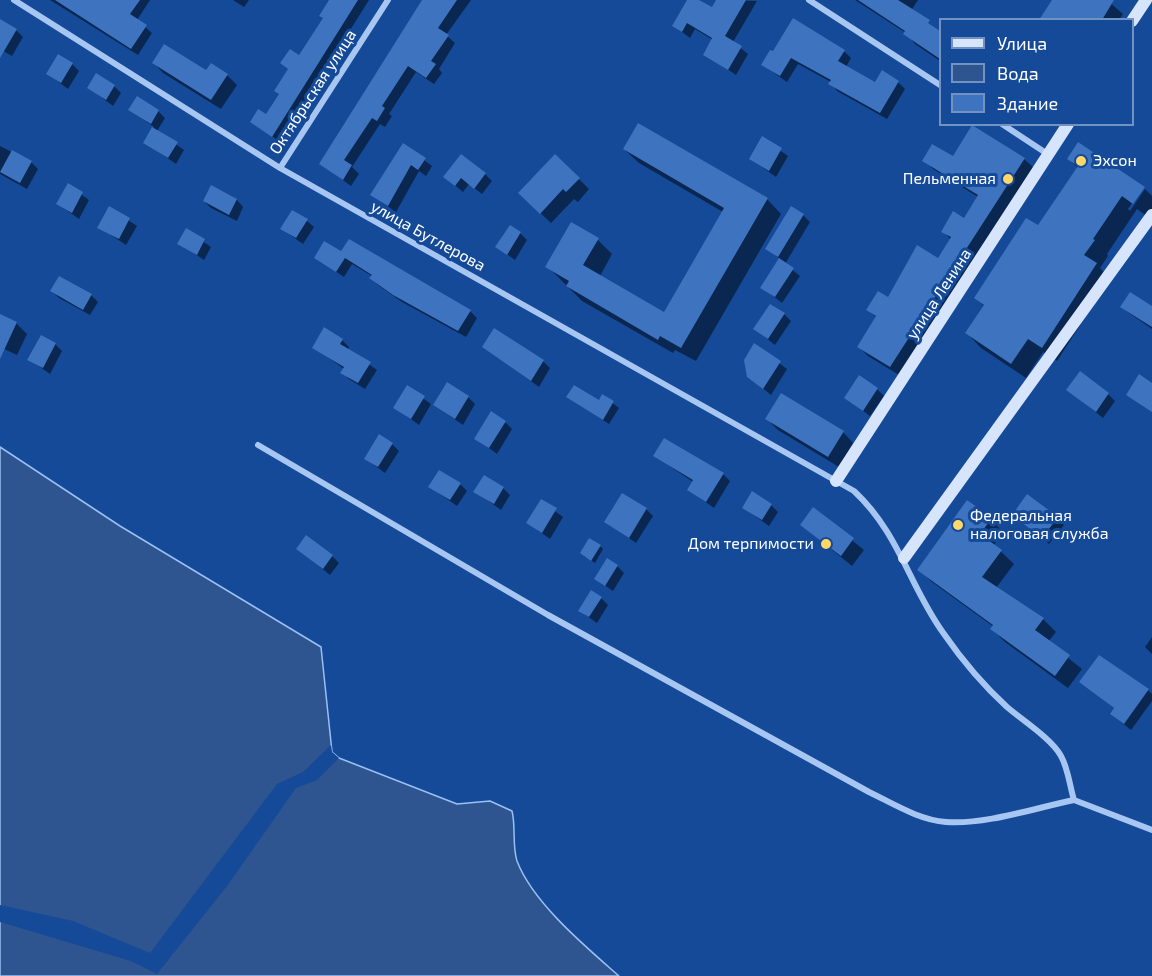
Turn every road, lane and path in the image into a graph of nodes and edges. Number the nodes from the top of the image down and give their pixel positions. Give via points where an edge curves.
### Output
1 (14, 0) edge
2 (388, 0) edge
3 (808, 0) edge
4 (1146, 0) edge
5 (1134, 18) edge
6 (939, 84) edge
7 (1005, 126) edge
8 (1067, 126) edge
9 (1049, 155) junction
10 (280, 168) junction
11 (1152, 214) edge
12 (258, 445) dead end
13 (836, 481) junction
14 (904, 558) junction
15 (1074, 800) junction
16 (1152, 830) edge

1 - 10 street, улица Бутлерова
2 - 10 street, Октябрьская улица
3 - 6 street
4 - 5 street
7 - 9 street
8 - 9 street, улица Ленина
9 - 13 street, улица Ленина
10 - 13 street, улица Бутлерова
11 - 14 street
12 - 15 street via 548,615 917,815 946,822 971,821
13 - 14 street, улица Бутлерова via 866,502
14 - 15 street, улица Бутлерова via 926,606 967,665 1061,756
15 - 16 street

